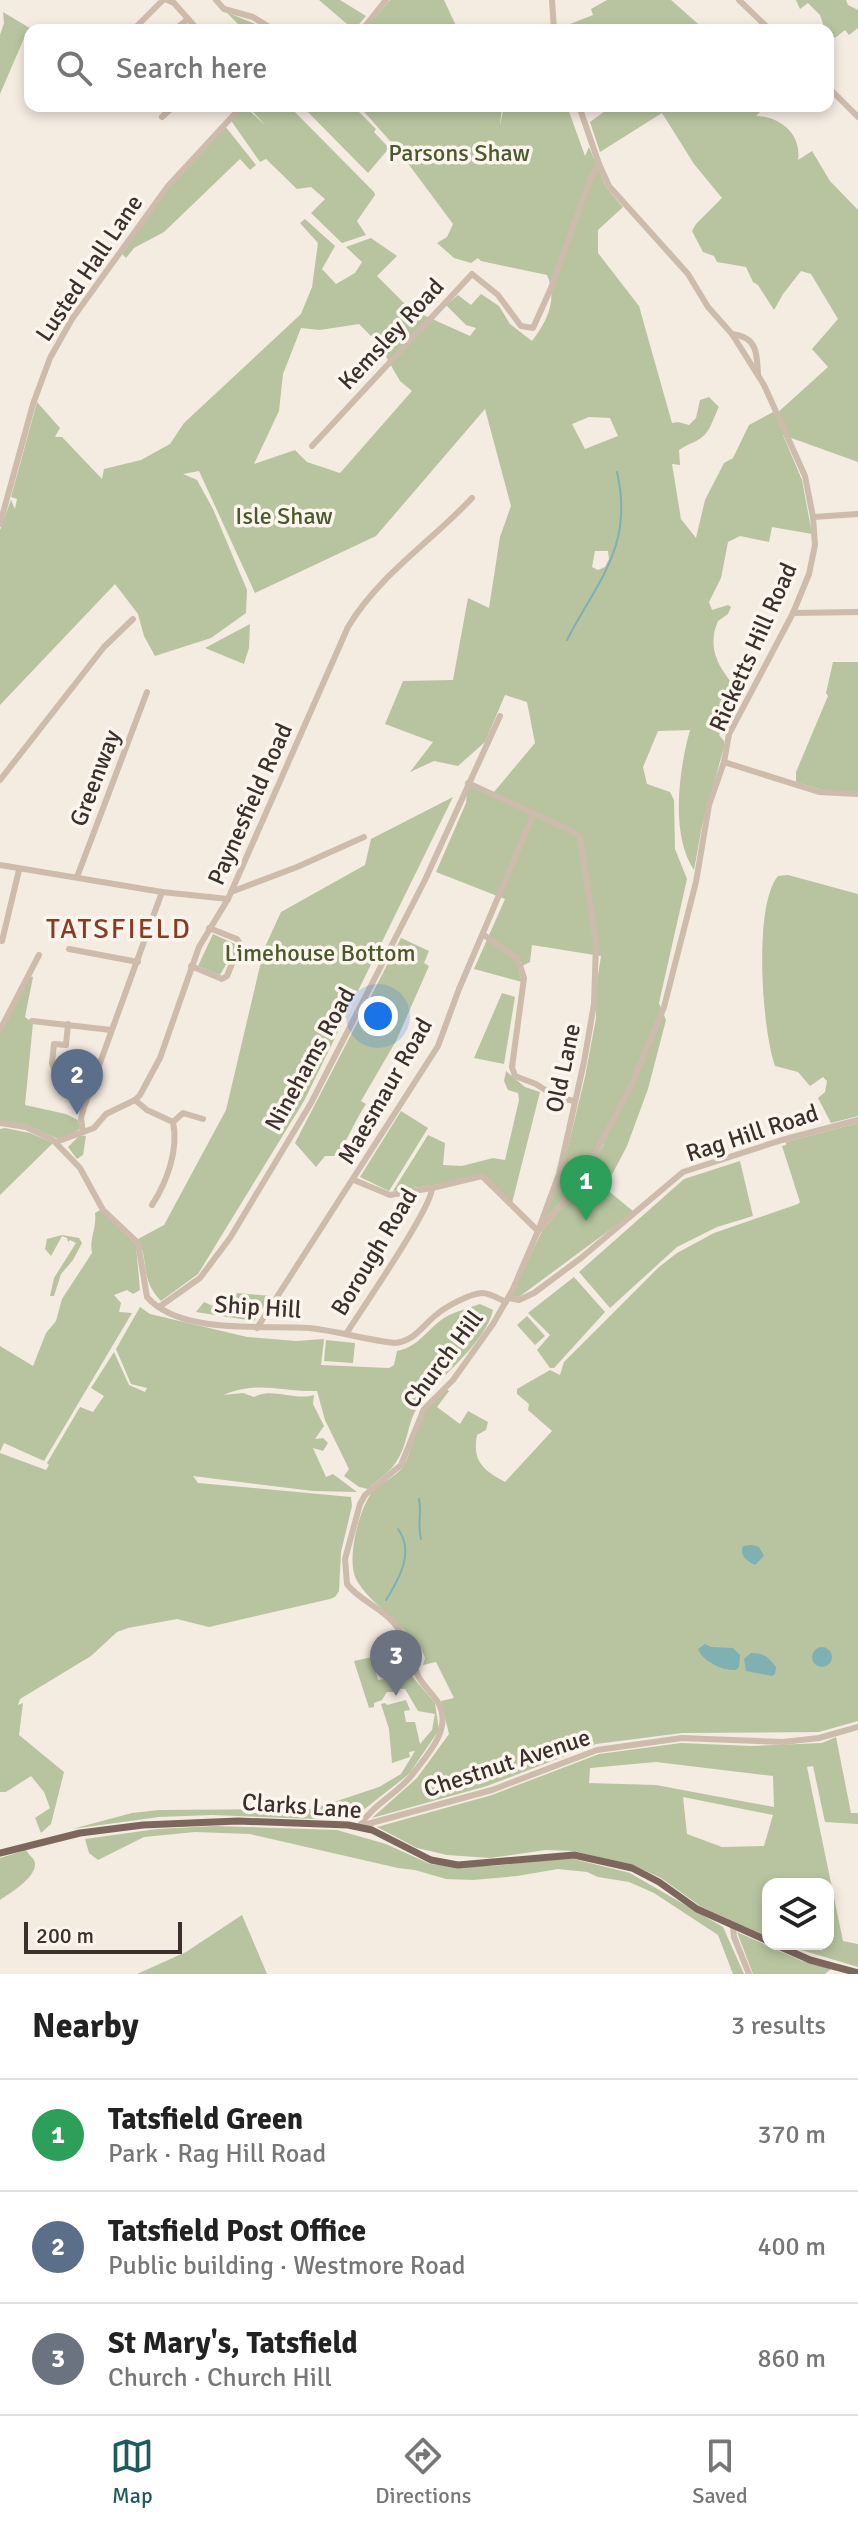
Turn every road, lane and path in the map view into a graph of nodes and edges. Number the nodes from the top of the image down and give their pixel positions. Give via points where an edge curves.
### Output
1 (165, 0) edge
2 (216, 0) edge
3 (386, 0) edge
4 (552, 0) edge
5 (739, 0) edge
6 (188, 19) junction
7 (139, 24) edge
8 (182, 24) edge
9 (193, 24) edge
10 (264, 24) edge
11 (367, 24) edge
12 (554, 24) edge
13 (764, 24) edge
14 (834, 93) edge
15 (167, 112) edge
16 (236, 112) edge
17 (581, 112) edge
18 (162, 117) dead end
19 (858, 117) edge
20 (599, 164) junction
21 (732, 334) junction
22 (758, 376) junction
23 (312, 446) dead end
24 (472, 498) dead end
25 (858, 514) edge
26 (813, 517) junction
27 (0, 524) edge
28 (858, 612) edge
29 (793, 613) junction
30 (133, 619) dead end
31 (147, 692) dead end
32 (500, 716) dead end
33 (724, 762) junction
34 (0, 780) edge
35 (468, 783) junction
36 (858, 794) edge
37 (534, 813) junction
38 (364, 837) dead end
39 (0, 865) edge
40 (19, 870) junction
41 (77, 877) junction
42 (162, 892) junction
43 (230, 896) junction
44 (209, 928) junction
45 (484, 935) junction
46 (2, 941) edge
47 (69, 949) dead end
48 (39, 955) dead end
49 (138, 962) junction
50 (191, 966) junction
51 (32, 1021) dead end
52 (68, 1024) junction
53 (0, 1030) edge
54 (111, 1030) junction
55 (56, 1075) dead end
56 (135, 1100) junction
57 (574, 1101) junction
58 (203, 1119) dead end
59 (858, 1120) edge
60 (173, 1122) junction
61 (0, 1123) edge
62 (83, 1132) junction
63 (56, 1142) junction
64 (354, 1180) junction
65 (432, 1188) junction
66 (152, 1205) dead end
67 (538, 1231) junction
68 (507, 1300) junction
69 (159, 1307) junction
70 (257, 1328) junction
71 (346, 1334) junction
72 (858, 1727) edge
73 (359, 1827) junction
74 (0, 1853) edge
75 (733, 1927) junction
76 (762, 1939) edge
77 (788, 1950) edge
78 (858, 1973) edge
79 (749, 1974) edge

1 - 6 street
1 - 7 street
2 - 10 street via 224,9
3 - 11 street
4 - 12 street
5 - 13 street
6 - 8 street
6 - 9 street
14 - 19 street
15 - 18 street
16 - 27 street, Lusted Hall Lane via 168,186 72,319 33,404
17 - 20 street, Ricketts Hill Road
20 - 21 street, Ricketts Hill Road via 609,186 669,250
20 - 23 street, Kemsley Road via 533,328 521,326 498,295 472,274
21 - 22 street, Ricketts Hill Road
21 - 22 street via 752,341 758,352
22 - 26 street, Ricketts Hill Road via 805,476
24 - 43 street, Paynesfield Road via 354,616
25 - 26 street
26 - 29 street, Ricketts Hill Road via 809,574
28 - 29 street
29 - 33 street, Ricketts Hill Road via 732,727
30 - 34 street via 104,647
31 - 41 street, Greenway
32 - 35 street, Ninehams Road
33 - 36 street via 819,792
33 - 67 street, Ricketts Hill Road via 709,805 696,882 664,1007 630,1088 587,1169
35 - 37 street
35 - 69 street, Ninehams Road via 425,880 311,1103 223,1248 200,1278
37 - 45 street, Maesmaur Road
37 - 57 street, Old Lane via 580,838 596,943 592,1018
38 - 43 street
39 - 40 street
40 - 41 street
40 - 46 street
41 - 42 street
42 - 43 street
42 - 49 street
43 - 44 street, Paynesfield Road
44 - 50 street, Paynesfield Road
44 - 50 street via 240,944 227,976 222,979
45 - 57 street via 518,959 524,978 515,1076
45 - 64 street, Maesmaur Road via 438,1046
47 - 49 street
48 - 53 street
49 - 54 street
50 - 56 street, Paynesfield Road via 160,1058
51 - 52 street
52 - 54 street
52 - 55 street via 65,1048 54,1044
54 - 62 street via 81,1118
56 - 60 street
56 - 62 street, Paynesfield Road
57 - 67 street, Old Lane via 564,1155
58 - 60 street via 183,1113
59 - 68 street, Rag Hill Road via 683,1172 534,1293
60 - 66 street via 166,1178
61 - 63 street via 26,1127
62 - 63 street, Paynesfield Road
63 - 69 street via 80,1168 103,1210 138,1243 145,1291
64 - 65 street via 390,1195
64 - 70 street, Maesmaur Road
65 - 67 street via 482,1176
65 - 71 street, Borough Road via 431,1198
67 - 68 street, Old Lane
68 - 71 street, Ship Hill via 474,1296 435,1316 401,1343
68 - 73 street, Church Hill via 458,1374 424,1409 401,1465 365,1495 355,1515 345,1559 347,1584 401,1630 418,1676 442,1718 442,1731 410,1778
69 - 70 street, Ship Hill via 230,1327
70 - 71 street, Ship Hill
72 - 73 street, Chestnut Avenue via 783,1742 682,1738 597,1750 492,1790
73 - 74 main road, Clarks Lane via 238,1821 143,1825 80,1833
73 - 75 main road, Clarks Lane via 431,1860 458,1865 574,1855 632,1868
75 - 76 main road, Clarks Lane
75 - 79 street
77 - 78 main road

